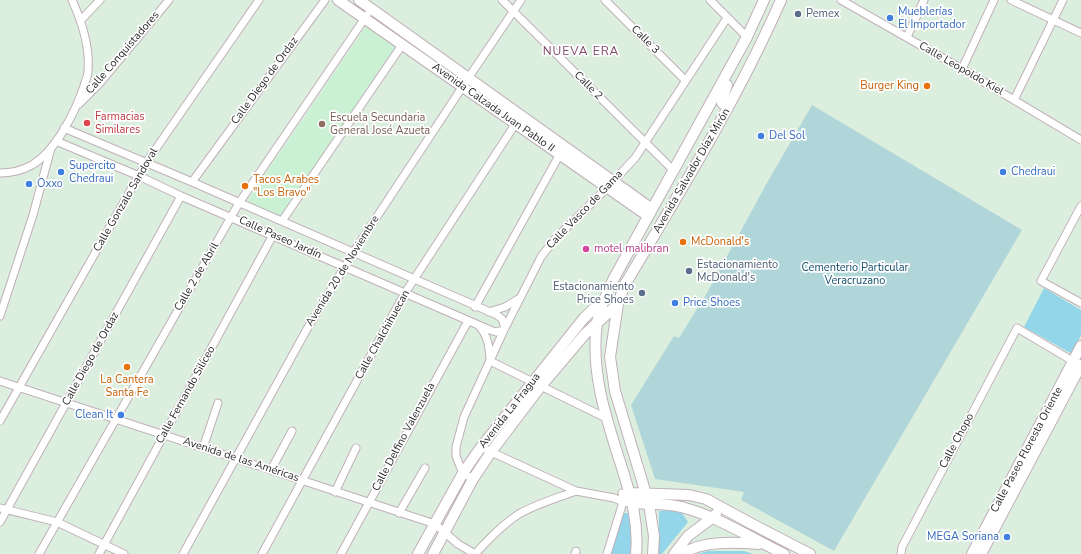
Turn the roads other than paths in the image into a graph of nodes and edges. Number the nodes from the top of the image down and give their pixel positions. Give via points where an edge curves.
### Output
1 (72, 0) edge
2 (100, 0) edge
3 (169, 0) edge
4 (259, 0) edge
5 (325, 0) edge
6 (338, 0) edge
7 (359, 0) edge
8 (502, 0) edge
9 (521, 0) edge
10 (605, 0) edge
11 (710, 0) edge
12 (764, 0) edge
13 (781, 0) edge
14 (841, 0) edge
15 (924, 0) edge
16 (994, 0) edge
17 (1011, 0) edge
18 (1063, 0) edge
19 (852, 3) edge
20 (371, 9) junction
21 (513, 11) junction
22 (727, 18) junction
23 (364, 19) junction
24 (81, 20) junction
25 (1053, 20) junction
26 (1081, 33) edge
27 (747, 37) junction
28 (907, 37) junction
29 (402, 45) junction
30 (962, 69) junction
31 (726, 76) junction
32 (468, 77) junction
33 (685, 80) junction
34 (462, 87) junction
35 (1014, 100) junction
36 (77, 106) junction
37 (728, 108) junction
38 (516, 123) junction
39 (64, 128) junction
40 (1081, 140) edge
41 (646, 142) junction
42 (54, 144) junction
43 (560, 154) junction
44 (146, 163) junction
45 (674, 171) junction
46 (0, 174) edge
47 (139, 176) junction
48 (192, 182) junction
49 (611, 184) junction
50 (181, 196) junction
51 (239, 203) junction
52 (1081, 206) edge
53 (650, 212) junction
54 (232, 217) junction
55 (282, 221) junction
56 (273, 235) junction
57 (353, 253) junction
58 (345, 267) junction
59 (414, 279) junction
60 (624, 286) junction
61 (405, 293) junction
62 (522, 297) junction
63 (604, 299) junction
64 (1081, 303) edge
65 (618, 304) junction
66 (475, 307) junction
67 (488, 312) junction
68 (0, 316) edge
69 (468, 321) junction
70 (597, 322) junction
71 (477, 325) junction
72 (504, 329) junction
73 (1081, 346) edge
74 (490, 361) junction
75 (1079, 365) edge
76 (0, 381) edge
77 (537, 384) junction
78 (19, 387) junction
79 (67, 403) junction
80 (218, 403) dead end
81 (606, 418) junction
82 (116, 419) junction
83 (0, 421) edge
84 (292, 431) dead end
85 (164, 434) junction
86 (482, 447) junction
87 (203, 448) junction
88 (356, 448) dead end
89 (491, 452) junction
90 (237, 459) junction
91 (424, 468) dead end
92 (271, 470) junction
93 (463, 473) junction
94 (473, 479) junction
95 (303, 481) junction
96 (576, 491) junction
97 (335, 492) junction
98 (646, 493) junction
99 (627, 498) junction
100 (369, 503) junction
101 (649, 504) junction
102 (721, 508) junction
103 (4, 509) edge
104 (399, 513) junction
105 (712, 518) junction
106 (0, 522) edge
107 (57, 522) junction
108 (435, 524) junction
109 (445, 533) junction
110 (104, 544) junction
111 (765, 545) junction
112 (39, 554) edge
113 (99, 554) edge
114 (124, 554) edge
115 (183, 554) edge
116 (262, 554) edge
117 (341, 554) edge
118 (418, 554) edge
119 (433, 554) edge
120 (475, 554) edge
121 (607, 554) edge
122 (636, 554) edge
123 (653, 554) edge
124 (674, 554) edge
125 (683, 554) edge
126 (784, 554) edge
127 (810, 554) edge
128 (901, 554) edge
129 (972, 554) edge
130 (981, 554) edge

1 - 24 street
2 - 24 street
3 - 36 street, Calle Conquistadores via 99,84
4 - 44 street, Calle Gonzalo Sandoval
5 - 48 street, Calle Diego de Ordaz
6 - 23 main road, Avenida Calzada Juan Pablo II
7 - 20 main road, Avenida Calzada Juan Pablo II
8 - 21 street, Calle 2
9 - 21 street, Avenida 20 de Noviembre
10 - 33 street, Calle 3
11 - 22 street
12 - 27 main road, Avenida Salvador Díaz Mirón
13 - 37 main road, Avenida Salvador Díaz Mirón via 762,44
14 - 19 street, Calle Leopoldo Kiel
15 - 28 street
16 - 30 street
17 - 25 street
18 - 25 street
19 - 28 street, Calle Leopoldo Kiel
20 - 23 street, Calle 2 de Abril
20 - 32 main road, Avenida Calzada Juan Pablo II
21 - 32 street, Avenida 20 de Noviembre
21 - 41 street, Calle 2
22 - 27 street
22 - 33 street, Calle Vasco de Gama
23 - 29 main road, Avenida Calzada Juan Pablo II
23 - 51 street, Calle 2 de Abril
24 - 36 street via 87,46 88,72
25 - 26 street
25 - 35 street
27 - 31 main road, Avenida Salvador Díaz Mirón
28 - 30 street, Calle Leopoldo Kiel
29 - 34 main road, Avenida Calzada Juan Pablo II
29 - 55 street
30 - 35 street, Calle Leopoldo Kiel
31 - 37 main road via 728,82 722,103
31 - 45 main road, Avenida Salvador Díaz Mirón
32 - 34 street, Avenida 20 de Noviembre
32 - 49 main road, Avenida Calzada Juan Pablo II
33 - 41 street, Calle Vasco de Gama
34 - 38 main road, Avenida Calzada Juan Pablo II
34 - 57 street, Avenida 20 de Noviembre
35 - 40 street, Calle Leopoldo Kiel
36 - 39 street
37 - 60 main road, Avenida Salvador Díaz Mirón
38 - 43 main road, Avenida Calzada Juan Pablo II
38 - 59 street, Calle Chalchihuecan
39 - 42 street
39 - 44 street, Calle Paseo Jardín
41 - 45 street, Calle 2
41 - 49 street, Calle Vasco de Gama via 632,162
42 - 46 street via 32,165
42 - 47 street, Calle Paseo Jardín
42 - 68 street
43 - 49 main road, Avenida Calzada Juan Pablo II
43 - 66 street
44 - 47 street, Calle Gonzalo Sandoval
44 - 48 street, Calle Paseo Jardín
45 - 53 main road, Avenida Salvador Díaz Mirón
47 - 50 street, Calle Paseo Jardín
47 - 78 street, Calle Gonzalo Sandoval
48 - 51 street, Calle Paseo Jardín
49 - 53 main road, Avenida Calzada Juan Pablo II
49 - 62 street, Calle Vasco de Gama via 554,240 541,257
50 - 54 street, Calle Paseo Jardín
50 - 79 street, Calle Diego de Ordaz
51 - 54 street, Calle 2 de Abril
51 - 55 street, Calle Paseo Jardín
52 - 64 street via 1041,281
53 - 63 main road, Avenida Salvador Díaz Mirón
54 - 56 street, Calle Paseo Jardín
54 - 82 street, Calle 2 de Abril
55 - 57 street, Calle Paseo Jardín
56 - 58 street, Calle Paseo Jardín
56 - 85 street, Calle Fernando Silíceo
57 - 58 street, Avenida 20 de Noviembre
57 - 59 street, Calle Paseo Jardín
58 - 61 street, Calle Paseo Jardín
58 - 90 street, Avenida 20 de Noviembre via 307,329
59 - 61 street, Calle Chalchihuecan
59 - 66 street, Calle Paseo Jardín
60 - 63 main road, Avenida La Fragua
60 - 65 main road, Avenida Salvador Díaz Mirón
61 - 69 street, Calle Paseo Jardín
61 - 95 street, Calle Chalchihuecan
62 - 67 street via 505,307
62 - 72 street, Calle Vasco de Gama
63 - 70 main road, Avenida Salvador Díaz Mirón
63 - 77 main road, Avenida La Fragua via 584,318
65 - 70 main road, Avenida La Fragua
65 - 98 main road, Avenida Salvador Díaz Mirón via 610,357 614,391
66 - 67 street, Calle Paseo Jardín
67 - 72 street, Calle Paseo Jardín via 502,319
69 - 71 street, Calle Paseo Jardín
69 - 100 street, Calle Delfino Valenzuela
70 - 77 main road, Avenida La Fragua
70 - 81 main road, Avenida Salvador Díaz Mirón via 597,380
71 - 72 street, Calle Paseo Jardín via 496,332
71 - 74 street via 485,333 489,343
72 - 74 street, Calle Vasco de Gama
73 - 75 main road, Calle Paseo Floresta Oriente
74 - 77 street
74 - 93 street, Calle Vasco de Gama via 464,417 456,447 456,456
75 - 128 street, Calle Chopo via 1016,328 902,547
75 - 129 main road, Calle Paseo Floresta Oriente
75 - 130 main road, Calle Paseo Floresta Oriente
76 - 78 street, Avenida de las Américas
77 - 81 street
77 - 86 main road, Avenida La Fragua
77 - 89 main road, Avenida La Fragua
78 - 79 street, Avenida de las Américas
78 - 83 street, Calle Gonzalo Sandoval
79 - 82 street, Avenida de las Américas
79 - 103 street, Calle Diego de Ordaz
80 - 87 street
81 - 99 main road, Avenida Salvador Díaz Mirón
82 - 85 street, Avenida de las Américas
82 - 107 street, Calle 2 de Abril
84 - 92 street
85 - 87 street, Avenida de las Américas
85 - 110 street, Calle Fernando Silíceo
86 - 89 street
86 - 93 main road, Avenida La Fragua
87 - 90 street, Avenida de las Américas
88 - 97 street
89 - 94 main road, Avenida La Fragua
89 - 96 street
90 - 92 street, Avenida de las Américas
90 - 115 street, Avenida 20 de Noviembre
91 - 104 street
92 - 95 street, Avenida de las Américas
93 - 94 street
93 - 108 main road, Avenida La Fragua
94 - 109 main road, Avenida La Fragua
95 - 97 street, Avenida de las Américas
95 - 116 street, Calle Chalchihuecan
96 - 99 street
96 - 120 street via 534,506 518,515 498,530
97 - 100 street, Avenida de las Américas
98 - 99 main road
98 - 101 main road, Avenida Salvador Díaz Mirón
98 - 102 main road via 689,495 706,499
99 - 101 main road
99 - 121 street
99 - 122 main road, Avenida Salvador Díaz Mirón via 637,527
100 - 104 street, Avenida de las Américas
100 - 117 street, Calle Delfino Valenzuela
101 - 105 main road via 680,507
101 - 123 main road, Avenida Salvador Díaz Mirón via 654,536
102 - 105 main road
102 - 127 main road
103 - 106 street, Calle Diego de Ordaz
103 - 107 street
104 - 108 street, Avenida de las Américas
105 - 111 main road
105 - 124 main road via 688,536
107 - 110 street
107 - 112 street, Calle 2 de Abril
108 - 109 street, Avenida de las Américas
108 - 118 main road, Avenida La Fragua
109 - 119 main road, Avenida La Fragua
109 - 120 street, Avenida de las Américas
110 - 113 street, Calle Fernando Silíceo
110 - 114 street
111 - 125 main road via 730,542 696,548
111 - 126 main road

